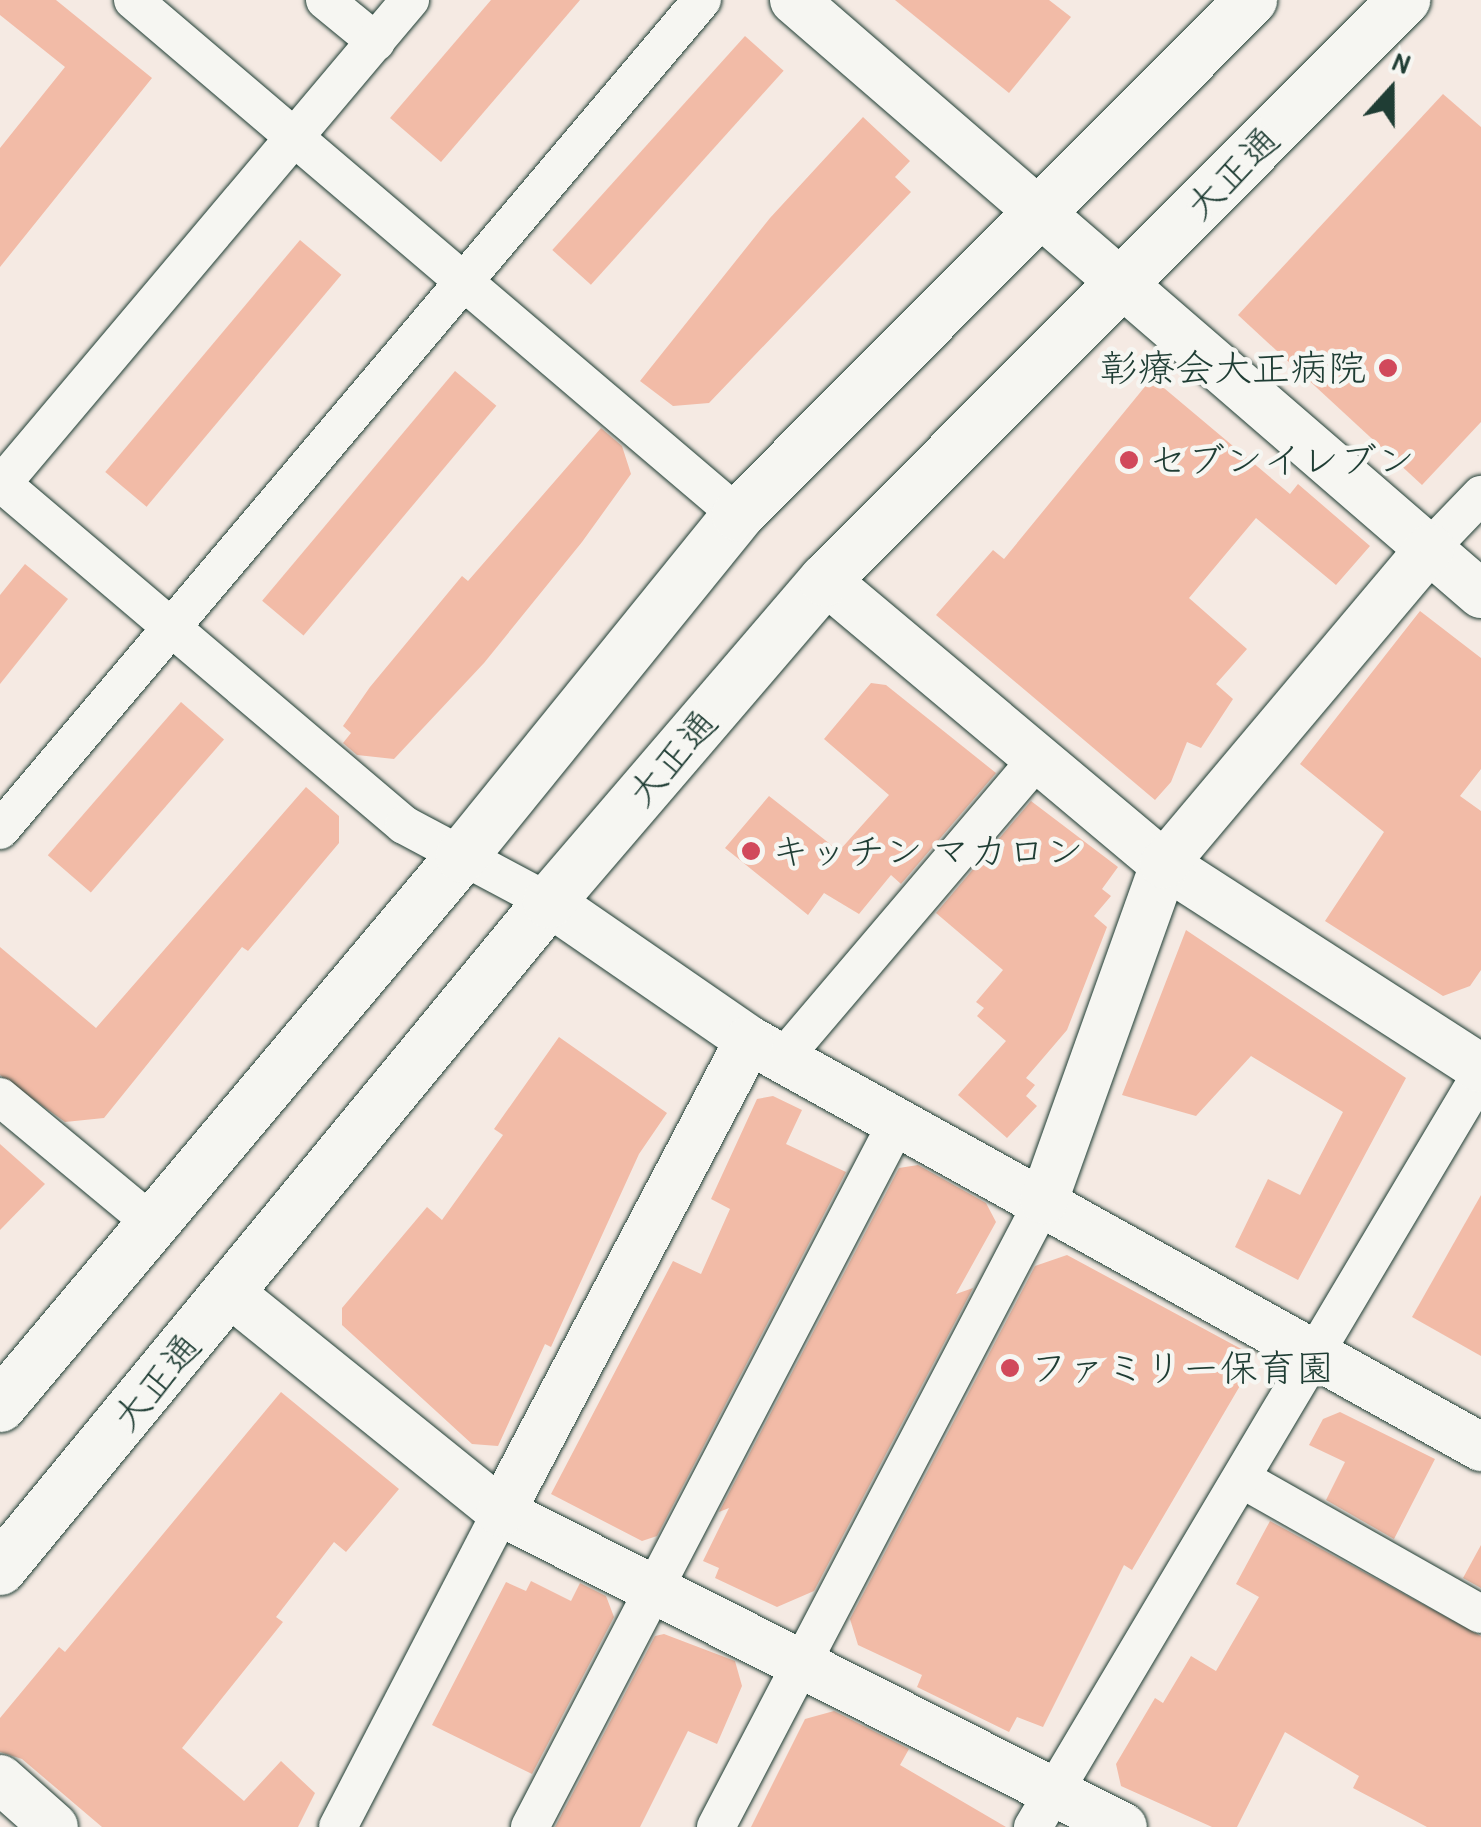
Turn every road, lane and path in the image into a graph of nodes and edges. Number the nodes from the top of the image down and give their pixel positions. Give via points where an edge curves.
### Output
1 (134, 0) edge
2 (325, 0) edge
3 (410, 0) edge
4 (702, 0) edge
5 (794, 0) edge
6 (1252, 0) edge
7 (1404, 0) edge
8 (376, 42) junction
9 (297, 138) junction
10 (1038, 209) junction
11 (468, 282) junction
12 (1124, 283) junction
13 (1, 484) edge
14 (1481, 495) edge
15 (738, 515) junction
16 (1430, 548) junction
17 (824, 580) junction
18 (1481, 594) edge
19 (171, 632) junction
20 (1037, 760) junction
21 (0, 830) edge
22 (462, 856) junction
23 (1164, 864) junction
24 (549, 902) junction
25 (766, 1049) junction
26 (1481, 1071) edge
27 (0, 1097) edge
28 (898, 1121) junction
29 (1044, 1200) junction
30 (152, 1223) junction
31 (230, 1293) junction
32 (1317, 1356) junction
33 (0, 1406) edge
34 (1481, 1447) edge
35 (1242, 1480) junction
36 (501, 1512) junction
37 (0, 1569) edge
38 (654, 1592) junction
39 (1481, 1614) edge
40 (802, 1666) junction
41 (0, 1779) edge
42 (1043, 1809) edge
43 (54, 1827) edge
44 (338, 1827) edge
45 (530, 1827) edge
46 (716, 1827) edge
47 (1123, 1827) edge

1 - 9 street
2 - 8 street
3 - 8 street
4 - 11 street
5 - 10 street
6 - 10 main road
7 - 12 main road, 大正通
8 - 9 street
9 - 11 street
9 - 13 street
10 - 12 street
10 - 15 main road
11 - 15 street
11 - 19 street
12 - 16 street
12 - 17 main road, 大正通
13 - 19 street
14 - 16 street
15 - 22 main road
16 - 18 street
16 - 23 street
17 - 20 street
17 - 24 main road, 大正通
19 - 21 street
19 - 22 street via 404,825
20 - 23 street
20 - 25 street
22 - 24 street
22 - 30 main road
23 - 26 street
23 - 29 street
24 - 25 street
24 - 31 main road, 大正通
25 - 28 street
25 - 36 street
26 - 32 street
27 - 30 street
28 - 29 street
28 - 38 street
29 - 32 street
29 - 40 street
30 - 33 main road
31 - 36 street
31 - 37 main road, 大正通
32 - 34 street
32 - 35 street
35 - 39 street
35 - 42 street
36 - 38 street
36 - 44 street
38 - 40 street
38 - 45 street
40 - 42 street
40 - 46 street
41 - 43 street
42 - 47 street

